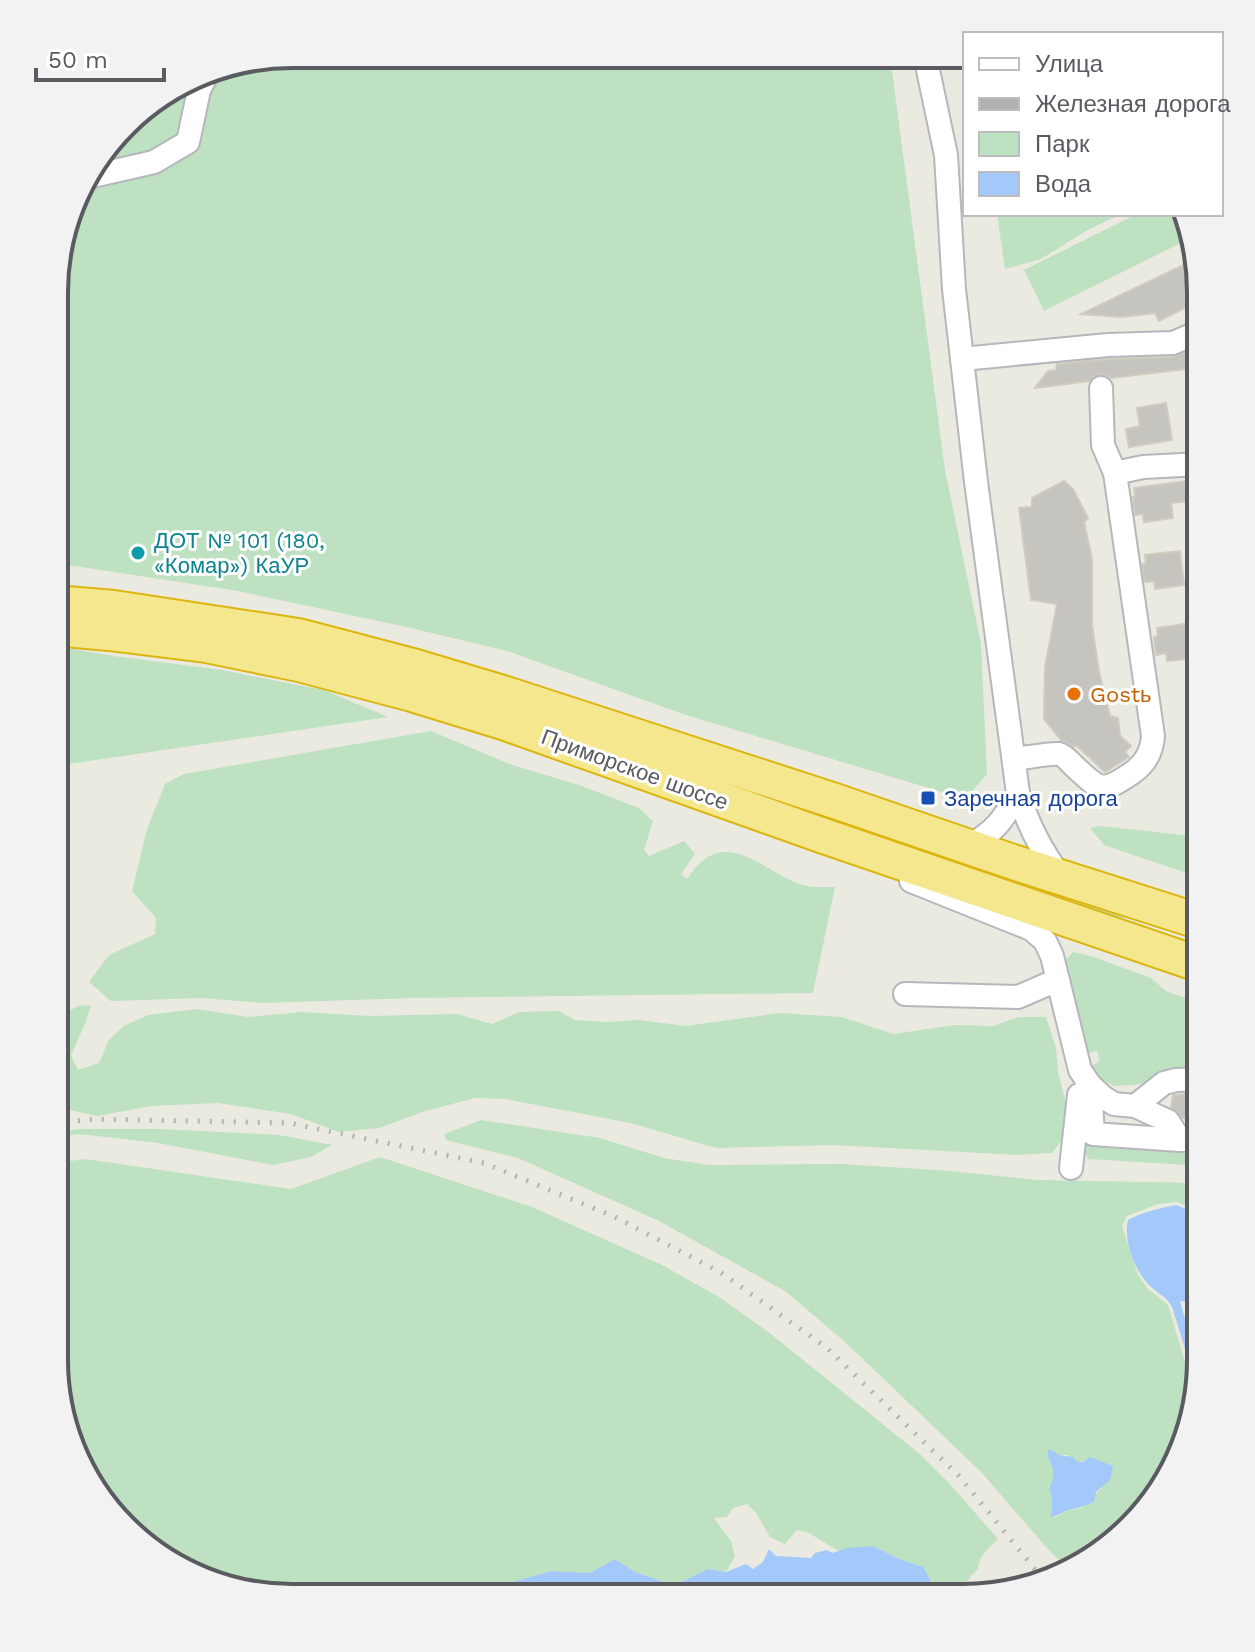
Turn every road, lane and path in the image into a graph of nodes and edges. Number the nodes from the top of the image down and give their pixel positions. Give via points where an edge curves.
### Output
1 (928, 68) edge
2 (200, 88) edge
3 (102, 174) edge
4 (1187, 337) edge
5 (1173, 343) junction
6 (1187, 343) edge
7 (962, 359) junction
8 (1101, 388) dead end
9 (1187, 465) edge
10 (1115, 473) junction
11 (68, 604) edge
12 (68, 629) edge
13 (602, 741) junction
14 (1014, 759) junction
15 (1018, 793) junction
16 (821, 835) junction
17 (968, 847) junction
18 (1061, 877) junction
19 (1187, 918) edge
20 (1187, 960) edge
21 (1059, 984) junction
22 (905, 994) dead end
23 (1085, 1078) junction
24 (1187, 1080) edge
25 (1135, 1106) junction
26 (1187, 1137) edge
27 (1187, 1140) edge
28 (1071, 1168) dead end

1 - 7 street via 946,155
2 - 3 street via 188,142 154,162
4 - 5 street
5 - 6 street
5 - 7 street
7 - 14 street
8 - 10 street via 1103,445
9 - 10 street
10 - 14 street via 1152,747 1141,767 1104,788 1059,754
11 - 13 highway, Приморское шоссе via 298,636 431,671
12 - 13 highway, Приморское шоссе via 206,645 299,664 503,722
13 - 16 highway, Приморское шоссе
13 - 17 highway, Приморское шоссе
14 - 15 street
15 - 17 street via 995,830
15 - 18 street via 1035,839
16 - 20 highway, Приморское шоссе
16 - 21 street via 921,886 1031,929 1045,941
17 - 18 highway, Приморское шоссе
18 - 19 highway, Приморское шоссе
21 - 22 street via 1018,997
21 - 23 street
23 - 25 street via 1114,1104
23 - 27 street via 1093,1134
23 - 28 street
24 - 25 street via 1164,1083
25 - 26 street via 1168,1121

